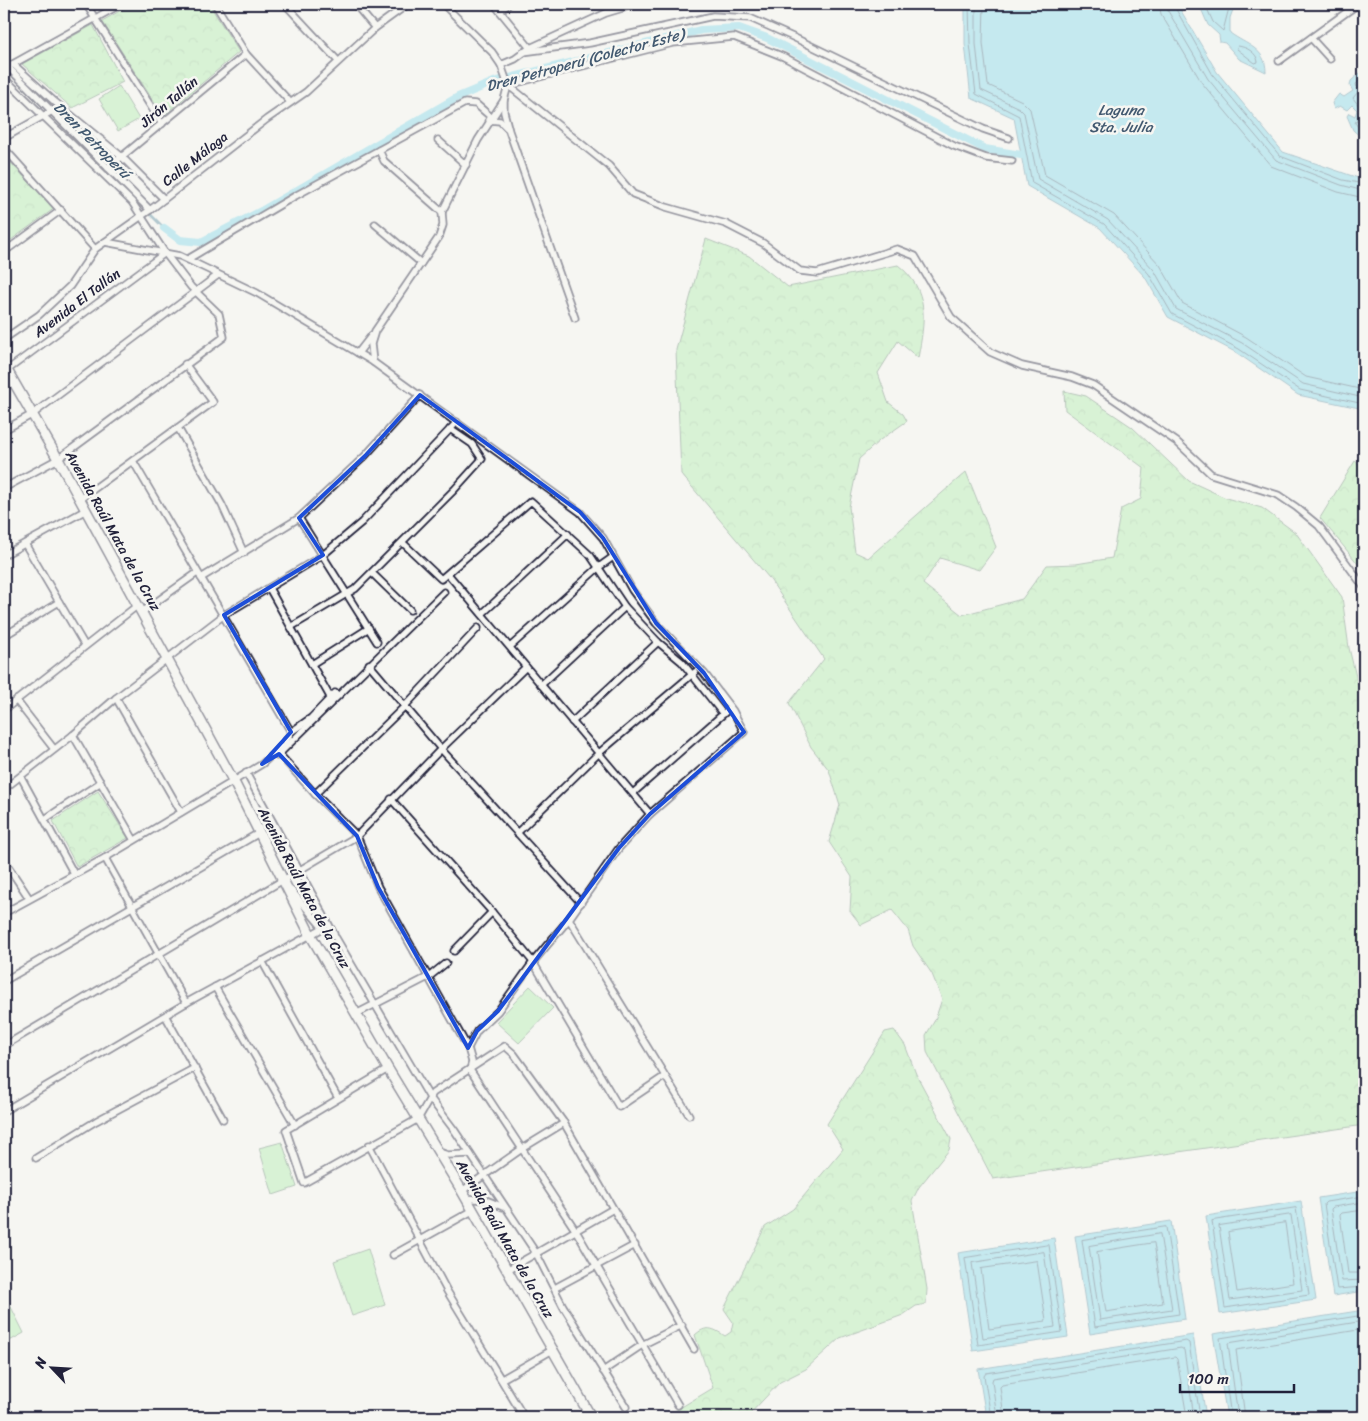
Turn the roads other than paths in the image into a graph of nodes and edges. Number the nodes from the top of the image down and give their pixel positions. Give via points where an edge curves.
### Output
1 (86, 4) edge
2 (121, 4) edge
3 (215, 4) edge
4 (285, 4) edge
5 (355, 4) edge
6 (408, 4) edge
7 (443, 4) edge
8 (494, 4) edge
9 (509, 4) edge
10 (636, 4) edge
11 (640, 4) edge
12 (650, 4) edge
13 (1358, 4) edge
14 (500, 11) junction
15 (95, 18) junction
16 (375, 28) junction
17 (1311, 38) junction
18 (530, 48) junction
19 (523, 52) junction
20 (246, 54) junction
21 (1330, 59) dead end
22 (338, 61) junction
23 (1279, 61) dead end
24 (501, 65) junction
25 (7, 66) edge
26 (4, 78) edge
27 (508, 85) junction
28 (504, 100) junction
29 (290, 102) junction
30 (52, 111) junction
31 (42, 116) junction
32 (490, 119) junction
33 (162, 124) junction
34 (509, 132) junction
35 (4, 138) edge
36 (1009, 138) dead end
37 (438, 140) dead end
38 (4, 148) edge
39 (379, 150) junction
40 (122, 157) junction
41 (1012, 161) dead end
42 (466, 165) junction
43 (108, 168) junction
44 (164, 199) junction
45 (61, 210) junction
46 (150, 210) junction
47 (442, 212) junction
48 (142, 216) junction
49 (375, 224) dead end
50 (105, 242) junction
51 (5, 249) edge
52 (95, 249) junction
53 (165, 253) junction
54 (188, 259) junction
55 (421, 263) junction
56 (218, 275) junction
57 (197, 292) junction
58 (575, 318) dead end
59 (375, 331) junction
60 (4, 339) edge
61 (358, 353) junction
62 (373, 362) junction
63 (185, 364) junction
64 (5, 369) edge
65 (420, 395) junction
66 (33, 414) junction
67 (457, 422) junction
68 (178, 428) junction
69 (450, 429) junction
70 (4, 430) edge
71 (58, 459) junction
72 (133, 460) junction
73 (4, 488) edge
74 (80, 499) junction
75 (86, 510) junction
76 (300, 518) junction
77 (568, 534) junction
78 (403, 543) junction
79 (25, 544) junction
80 (244, 553) junction
81 (4, 555) edge
82 (323, 555) junction
83 (613, 557) junction
84 (599, 567) junction
85 (372, 573) junction
86 (448, 574) junction
87 (199, 576) junction
88 (1364, 587) edge
89 (269, 588) junction
90 (444, 592) dead end
91 (348, 595) junction
92 (59, 602) junction
93 (625, 607) junction
94 (140, 608) junction
95 (410, 610) dead end
96 (482, 614) junction
97 (224, 616) junction
98 (291, 627) junction
99 (369, 628) junction
100 (478, 628) dead end
101 (4, 636) edge
102 (377, 642) dead end
103 (658, 642) junction
104 (85, 646) junction
105 (511, 646) junction
106 (167, 658) junction
107 (312, 664) junction
108 (369, 664) junction
109 (526, 667) junction
110 (699, 668) junction
111 (692, 674) junction
112 (541, 685) junction
113 (116, 698) junction
114 (16, 700) junction
115 (405, 706) junction
116 (730, 708) junction
117 (4, 710) edge
118 (723, 714) junction
119 (572, 722) junction
120 (291, 732) junction
121 (74, 735) junction
122 (54, 749) junction
123 (441, 749) junction
124 (279, 754) junction
125 (599, 754) junction
126 (262, 764) junction
127 (246, 773) junction
128 (20, 777) junction
129 (101, 782) junction
130 (234, 782) junction
131 (4, 789) edge
132 (633, 793) junction
133 (315, 794) junction
134 (391, 800) junction
135 (181, 812) junction
136 (650, 814) junction
137 (45, 819) junction
138 (259, 833) junction
139 (517, 834) junction
140 (357, 836) junction
141 (134, 840) junction
142 (105, 858) junction
143 (4, 860) edge
144 (299, 870) junction
145 (74, 874) junction
146 (282, 880) junction
147 (29, 898) junction
148 (581, 903) junction
149 (131, 905) junction
150 (492, 912) junction
151 (4, 913) edge
152 (569, 919) junction
153 (323, 928) junction
154 (310, 934) junction
155 (336, 938) junction
156 (454, 951) dead end
157 (160, 954) junction
158 (262, 961) junction
159 (533, 962) junction
160 (446, 964) dead end
161 (430, 976) junction
162 (4, 981) edge
163 (215, 987) junction
164 (186, 1003) junction
165 (374, 1005) junction
166 (356, 1014) junction
167 (166, 1017) junction
168 (4, 1046) edge
169 (468, 1048) junction
170 (195, 1068) junction
171 (388, 1069) junction
172 (470, 1070) junction
173 (665, 1076) junction
174 (338, 1098) junction
175 (430, 1098) junction
176 (4, 1112) edge
177 (689, 1115) dead end
178 (223, 1119) dead end
179 (418, 1119) junction
180 (564, 1123) junction
181 (294, 1125) junction
182 (370, 1145) junction
183 (523, 1148) junction
184 (437, 1151) junction
185 (470, 1154) junction
186 (36, 1158) dead end
187 (484, 1176) junction
188 (463, 1194) junction
189 (613, 1209) junction
190 (506, 1210) junction
191 (472, 1211) junction
192 (576, 1231) junction
193 (420, 1240) junction
194 (635, 1245) junction
195 (536, 1253) junction
196 (393, 1255) dead end
197 (596, 1266) junction
198 (507, 1270) junction
199 (555, 1288) junction
200 (682, 1325) junction
201 (642, 1345) junction
202 (554, 1349) junction
203 (694, 1349) dead end
204 (603, 1371) junction
205 (502, 1379) junction
206 (678, 1405) dead end
207 (626, 1407) dead end
208 (524, 1417) edge
209 (591, 1417) edge

1 - 15 street
2 - 15 street
3 - 20 street
4 - 22 street
5 - 16 street
6 - 16 street, Calle Málaga
7 - 24 street
8 - 14 street
9 - 14 street
10 - 18 street via 606,13
11 - 12 street
13 - 17 street
14 - 18 street
15 - 25 street
15 - 33 street
16 - 22 street, Calle Málaga
17 - 21 street
17 - 23 street
18 - 19 street
19 - 24 street
19 - 36 street via 590,43 712,16 750,18 982,129
20 - 29 street
20 - 33 street, Jirón Tallán
22 - 29 street, Calle Málaga via 306,92
24 - 27 street
25 - 30 street
25 - 40 street
26 - 31 street
27 - 28 street
27 - 41 street via 673,43 734,37 784,57 954,146 986,158
27 - 88 street via 609,166 633,194 726,224 763,243 800,271 817,273 897,249 909,252 922,264 951,317 990,352 1022,366 1092,385 1177,442 1211,474 1278,495 1319,526
28 - 32 street
28 - 34 street
29 - 44 street, Calle Málaga
30 - 31 street
30 - 43 street
31 - 35 street
31 - 48 street via 132,202
32 - 34 street via 500,122
32 - 39 street via 476,104 464,103
32 - 42 street
33 - 40 street, Jirón Tallán
34 - 58 street
37 - 42 street
38 - 45 street
39 - 47 street via 384,161
39 - 54 street
40 - 43 street, Jirón Tallán
40 - 44 street
42 - 47 street
43 - 46 street
44 - 46 street, Calle Málaga
45 - 51 street
45 - 52 street
46 - 48 street, Calle Málaga
47 - 55 street via 443,225 439,237
48 - 50 street, Calle Málaga
48 - 53 street
49 - 55 street
50 - 52 street, Calle Málaga
50 - 53 street
52 - 60 street, Calle Málaga via 70,286 38,315
53 - 54 street
53 - 57 street
53 - 64 street, Avenida El Tallán
54 - 56 street
55 - 59 street
56 - 57 street
56 - 61 street via 257,293
57 - 63 street via 219,314 224,337
57 - 66 street
59 - 61 street
59 - 62 street via 371,344
61 - 62 street
62 - 65 street
63 - 68 street via 213,402
63 - 71 street
64 - 66 street, Avenida Raúl Mata de la Cruz
65 - 67 street
65 - 76 street via 365,456
66 - 70 street
66 - 71 street, Avenida Raúl Mata de la Cruz
67 - 69 street
67 - 83 street via 580,512 603,538
68 - 72 street
68 - 80 street
69 - 78 street via 472,444 482,459
69 - 82 street via 362,522
71 - 73 street
71 - 74 street, Avenida Raúl Mata de la Cruz
72 - 74 street
72 - 87 street
74 - 75 street, Avenida Raúl Mata de la Cruz
75 - 79 street
75 - 94 street, Avenida Raúl Mata de la Cruz
76 - 80 street
76 - 82 street
77 - 84 street
77 - 86 street via 531,501
77 - 96 street
78 - 85 street
78 - 86 street via 439,578
79 - 81 street
79 - 92 street
80 - 87 street
82 - 89 street
82 - 91 street
83 - 84 street
83 - 110 street via 656,623
84 - 93 street
84 - 105 street
85 - 91 street
85 - 95 street
86 - 96 street
87 - 94 street
87 - 97 street
89 - 97 street
89 - 98 street
90 - 108 street
91 - 98 street
91 - 99 street
92 - 101 street
92 - 104 street
93 - 103 street
93 - 112 street
94 - 104 street
94 - 106 street, Avenida Raúl Mata de la Cruz
96 - 105 street
97 - 106 street
97 - 120 street
98 - 107 street
99 - 102 street
99 - 107 street
100 - 115 street
103 - 111 street
103 - 119 street
104 - 114 street
105 - 109 street
106 - 113 street
106 - 130 street, Avenida Raúl Mata de la Cruz
107 - 120 street via 332,695 311,718
108 - 115 street
108 - 124 street
109 - 112 street
109 - 123 street
110 - 111 street
110 - 116 street
111 - 118 street
111 - 125 street
112 - 119 street
113 - 121 street
113 - 135 street
114 - 117 street
114 - 122 street
115 - 123 street
115 - 133 street
116 - 118 street
116 - 136 street via 744,732
118 - 132 street
119 - 125 street
120 - 126 street via 284,744
121 - 122 street
121 - 129 street
122 - 128 street
123 - 134 street
123 - 139 street
124 - 126 street
124 - 133 street
125 - 132 street
125 - 139 street
126 - 127 street
127 - 130 street
127 - 144 street
128 - 131 street
128 - 137 street
129 - 137 street
129 - 141 street
130 - 135 street
130 - 138 street, Avenida Raúl Mata de la Cruz
132 - 136 street
133 - 140 street
134 - 140 street
134 - 150 street
135 - 141 street
136 - 148 street via 619,848
137 - 145 street
138 - 146 street, Avenida Raúl Mata de la Cruz
138 - 149 street
139 - 148 street
140 - 144 street
140 - 161 street via 378,887
141 - 142 street
142 - 145 street
142 - 149 street
143 - 147 street
144 - 146 street
144 - 155 street
145 - 147 street
146 - 153 street
146 - 154 street, Avenida Raúl Mata de la Cruz
146 - 157 street
147 - 151 street
148 - 152 street
149 - 157 street
149 - 162 street
150 - 156 street
150 - 159 street
152 - 159 street
152 - 173 street
153 - 154 street
153 - 155 street
154 - 158 street
154 - 166 street, Avenida Raúl Mata de la Cruz
155 - 165 street
157 - 164 street
157 - 168 street
158 - 163 street
158 - 174 street
159 - 169 street via 498,1011 476,1031
159 - 173 street via 619,1107
160 - 161 street
161 - 165 street
161 - 169 street
163 - 164 street
163 - 181 street
164 - 167 street
165 - 166 street
165 - 175 street
166 - 171 street, Avenida Raúl Mata de la Cruz
167 - 170 street
167 - 176 street
169 - 172 street via 472,1062
170 - 178 street
170 - 186 street via 96,1121
171 - 174 street
171 - 179 street, Avenida Raúl Mata de la Cruz
172 - 175 street
172 - 180 street via 505,1046
172 - 183 street
173 - 177 street
174 - 181 street
175 - 179 street
175 - 185 street
179 - 182 street
179 - 184 street, Avenida Raúl Mata de la Cruz
180 - 183 street
180 - 189 street
181 - 182 street via 286,1130 304,1183
182 - 193 street
183 - 187 street
183 - 192 street
184 - 185 street via 448,1155
184 - 188 street, Avenida Raúl Mata de la Cruz
185 - 187 street
187 - 188 street
187 - 190 street
188 - 190 street
188 - 191 street, Avenida Raúl Mata de la Cruz
189 - 192 street
189 - 194 street
190 - 195 street
191 - 193 street
191 - 198 street, Avenida Raúl Mata de la Cruz
192 - 195 street
192 - 197 street
193 - 196 street
193 - 205 street via 447,1292
194 - 197 street
194 - 200 street
195 - 198 street
195 - 199 street
197 - 199 street
197 - 201 street
198 - 202 street, Avenida Raúl Mata de la Cruz
199 - 204 street
200 - 201 street
200 - 203 street
201 - 204 street
201 - 206 street
202 - 205 street
202 - 209 street, Avenida Raúl Mata de la Cruz
204 - 207 street
205 - 208 street

